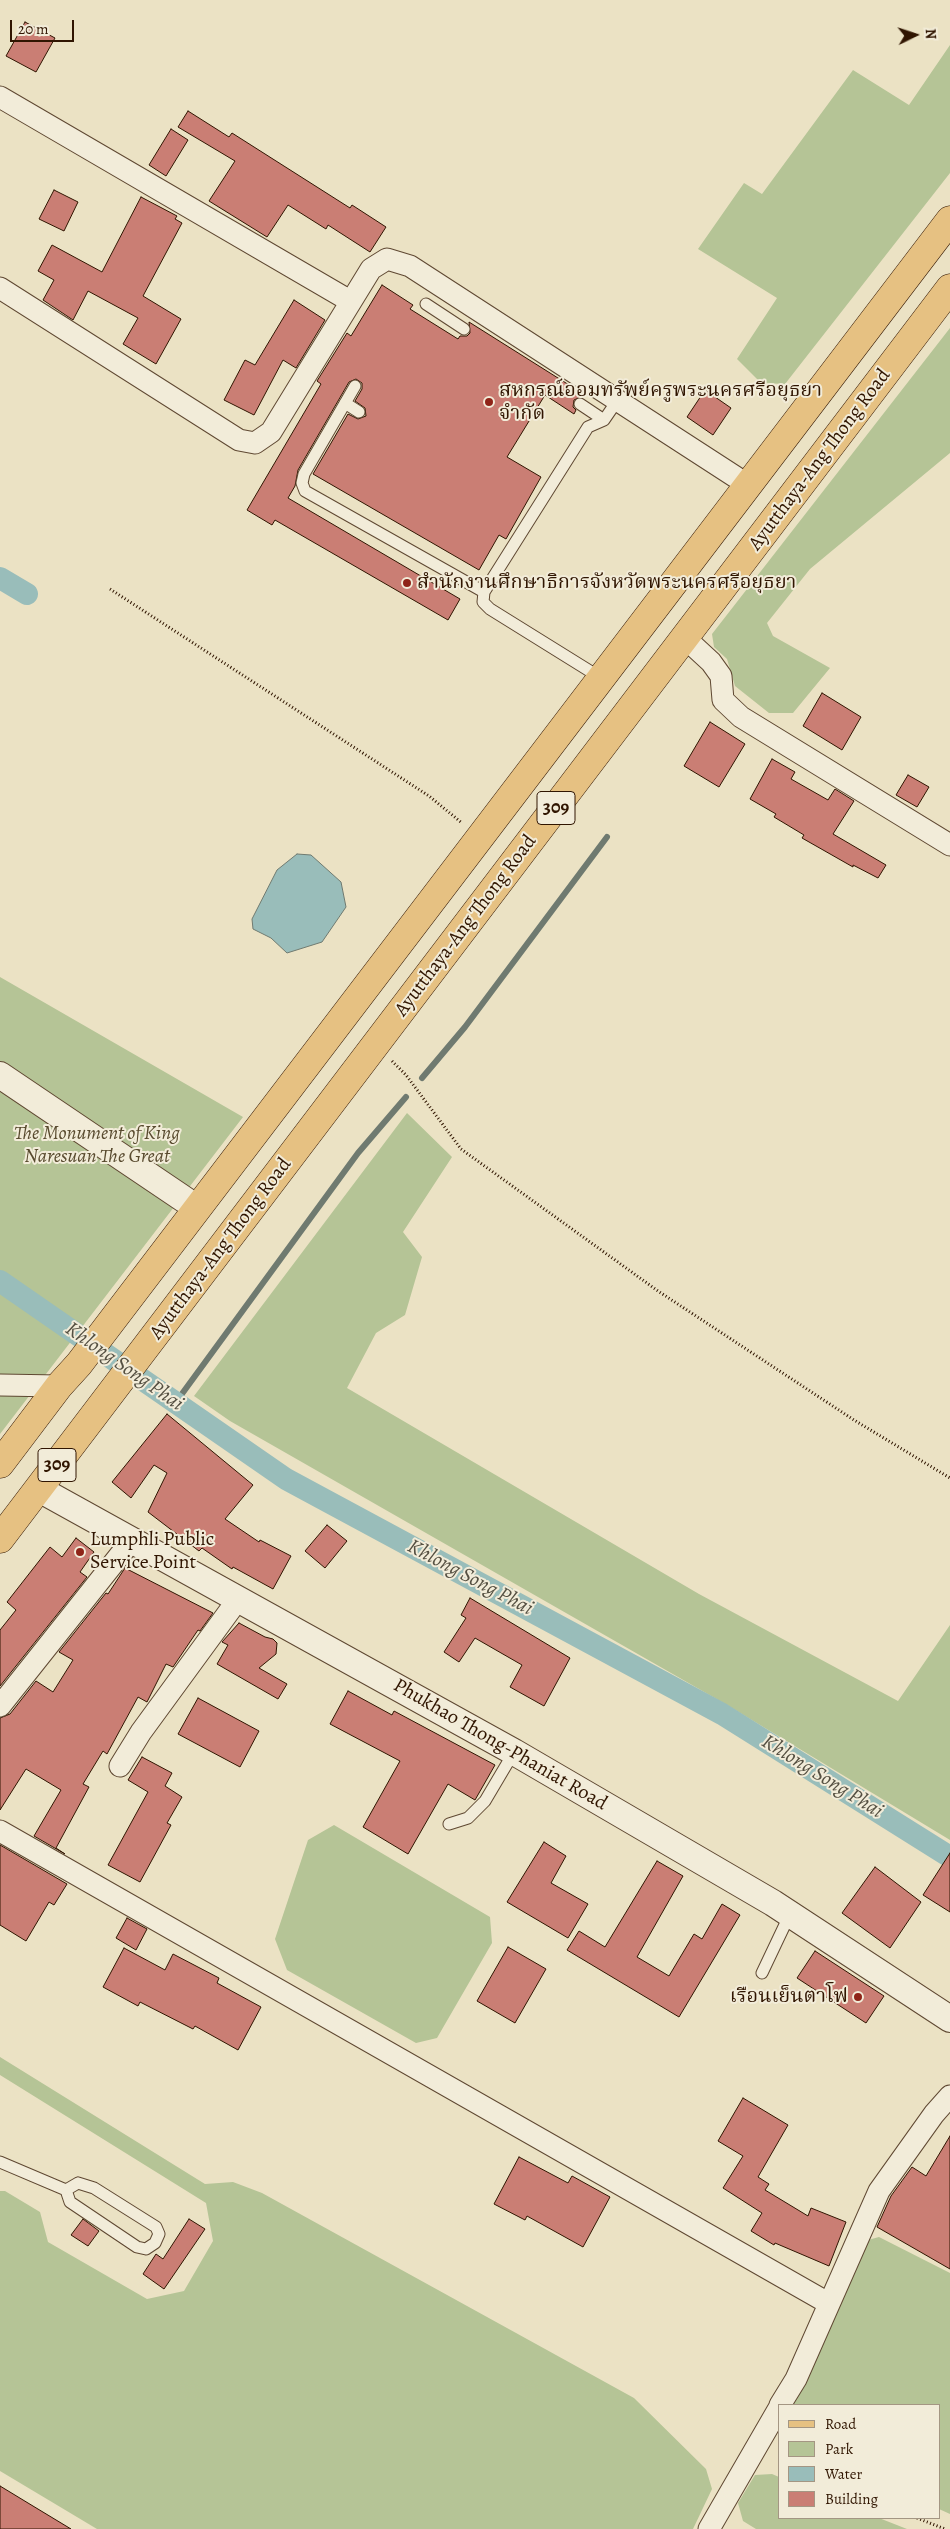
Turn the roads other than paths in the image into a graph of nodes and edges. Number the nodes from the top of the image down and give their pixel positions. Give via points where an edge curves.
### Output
1 (0, 97) edge
2 (950, 220) edge
3 (0, 288) edge
4 (950, 288) edge
5 (350, 301) junction
6 (426, 304) dead end
7 (464, 329) dead end
8 (355, 386) dead end
9 (617, 400) junction
10 (345, 403) junction
11 (580, 404) dead end
12 (359, 412) dead end
13 (604, 420) junction
14 (748, 485) junction
15 (484, 592) junction
16 (685, 638) junction
17 (601, 678) junction
18 (537, 762) junction
19 (571, 788) junction
20 (950, 845) edge
21 (0, 1075) edge
22 (197, 1208) junction
23 (0, 1385) edge
24 (59, 1386) junction
25 (0, 1464) edge
26 (39, 1490) junction
27 (0, 1539) edge
28 (132, 1540) junction
29 (239, 1598) junction
30 (0, 1706) edge
31 (514, 1752) junction
32 (120, 1766) dead end
33 (449, 1824) dead end
34 (0, 1831) edge
35 (790, 1914) junction
36 (762, 1973) dead end
37 (950, 2019) edge
38 (950, 2096) edge
39 (0, 2162) edge
40 (66, 2190) junction
41 (828, 2303) junction
42 (782, 2404) edge
43 (778, 2411) edge
44 (716, 2526) edge

1 - 5 street
2 - 14 main road, Ayutthaya-Ang Thong Road / 309
3 - 5 street via 239,440 255,443 271,432
4 - 16 main road, Ayutthaya-Ang Thong Road / 309
5 - 9 street via 371,269 387,259 410,266
6 - 7 lane
8 - 10 lane
9 - 13 lane
9 - 14 street
10 - 12 lane
10 - 15 lane via 304,474 302,483 306,491
11 - 13 lane
13 - 15 lane via 588,427 528,511
14 - 17 main road, Ayutthaya-Ang Thong Road / 309
15 - 17 lane via 483,602 490,609
16 - 19 main road, Ayutthaya-Ang Thong Road / 309
16 - 20 street via 711,662 720,676 723,700 741,717
17 - 18 main road, Ayutthaya-Ang Thong Road / 309
18 - 19 main road
18 - 22 main road, Ayutthaya-Ang Thong Road / 309
19 - 26 main road, Ayutthaya-Ang Thong Road / 309
21 - 22 street
22 - 24 main road, Ayutthaya-Ang Thong Road / 309
23 - 24 street
24 - 25 main road, Ayutthaya-Ang Thong Road / 309
26 - 27 main road, Ayutthaya-Ang Thong Road / 309
26 - 28 street, Phukhao Thong-Phaniat Road
28 - 29 street, Phukhao Thong-Phaniat Road
28 - 30 street
29 - 31 street, Phukhao Thong-Phaniat Road
29 - 32 street via 141,1732
31 - 33 lane via 485,1802 468,1818
31 - 35 street, Phukhao Thong-Phaniat Road
34 - 41 street
35 - 36 lane
35 - 37 street, Phukhao Thong-Phaniat Road
38 - 41 street via 879,2191
39 - 40 lane
40 - 40 lane via 70,2202 138,2247 146,2250 159,2234 156,2228 94,2188 78,2183
41 - 42 street
43 - 44 street

